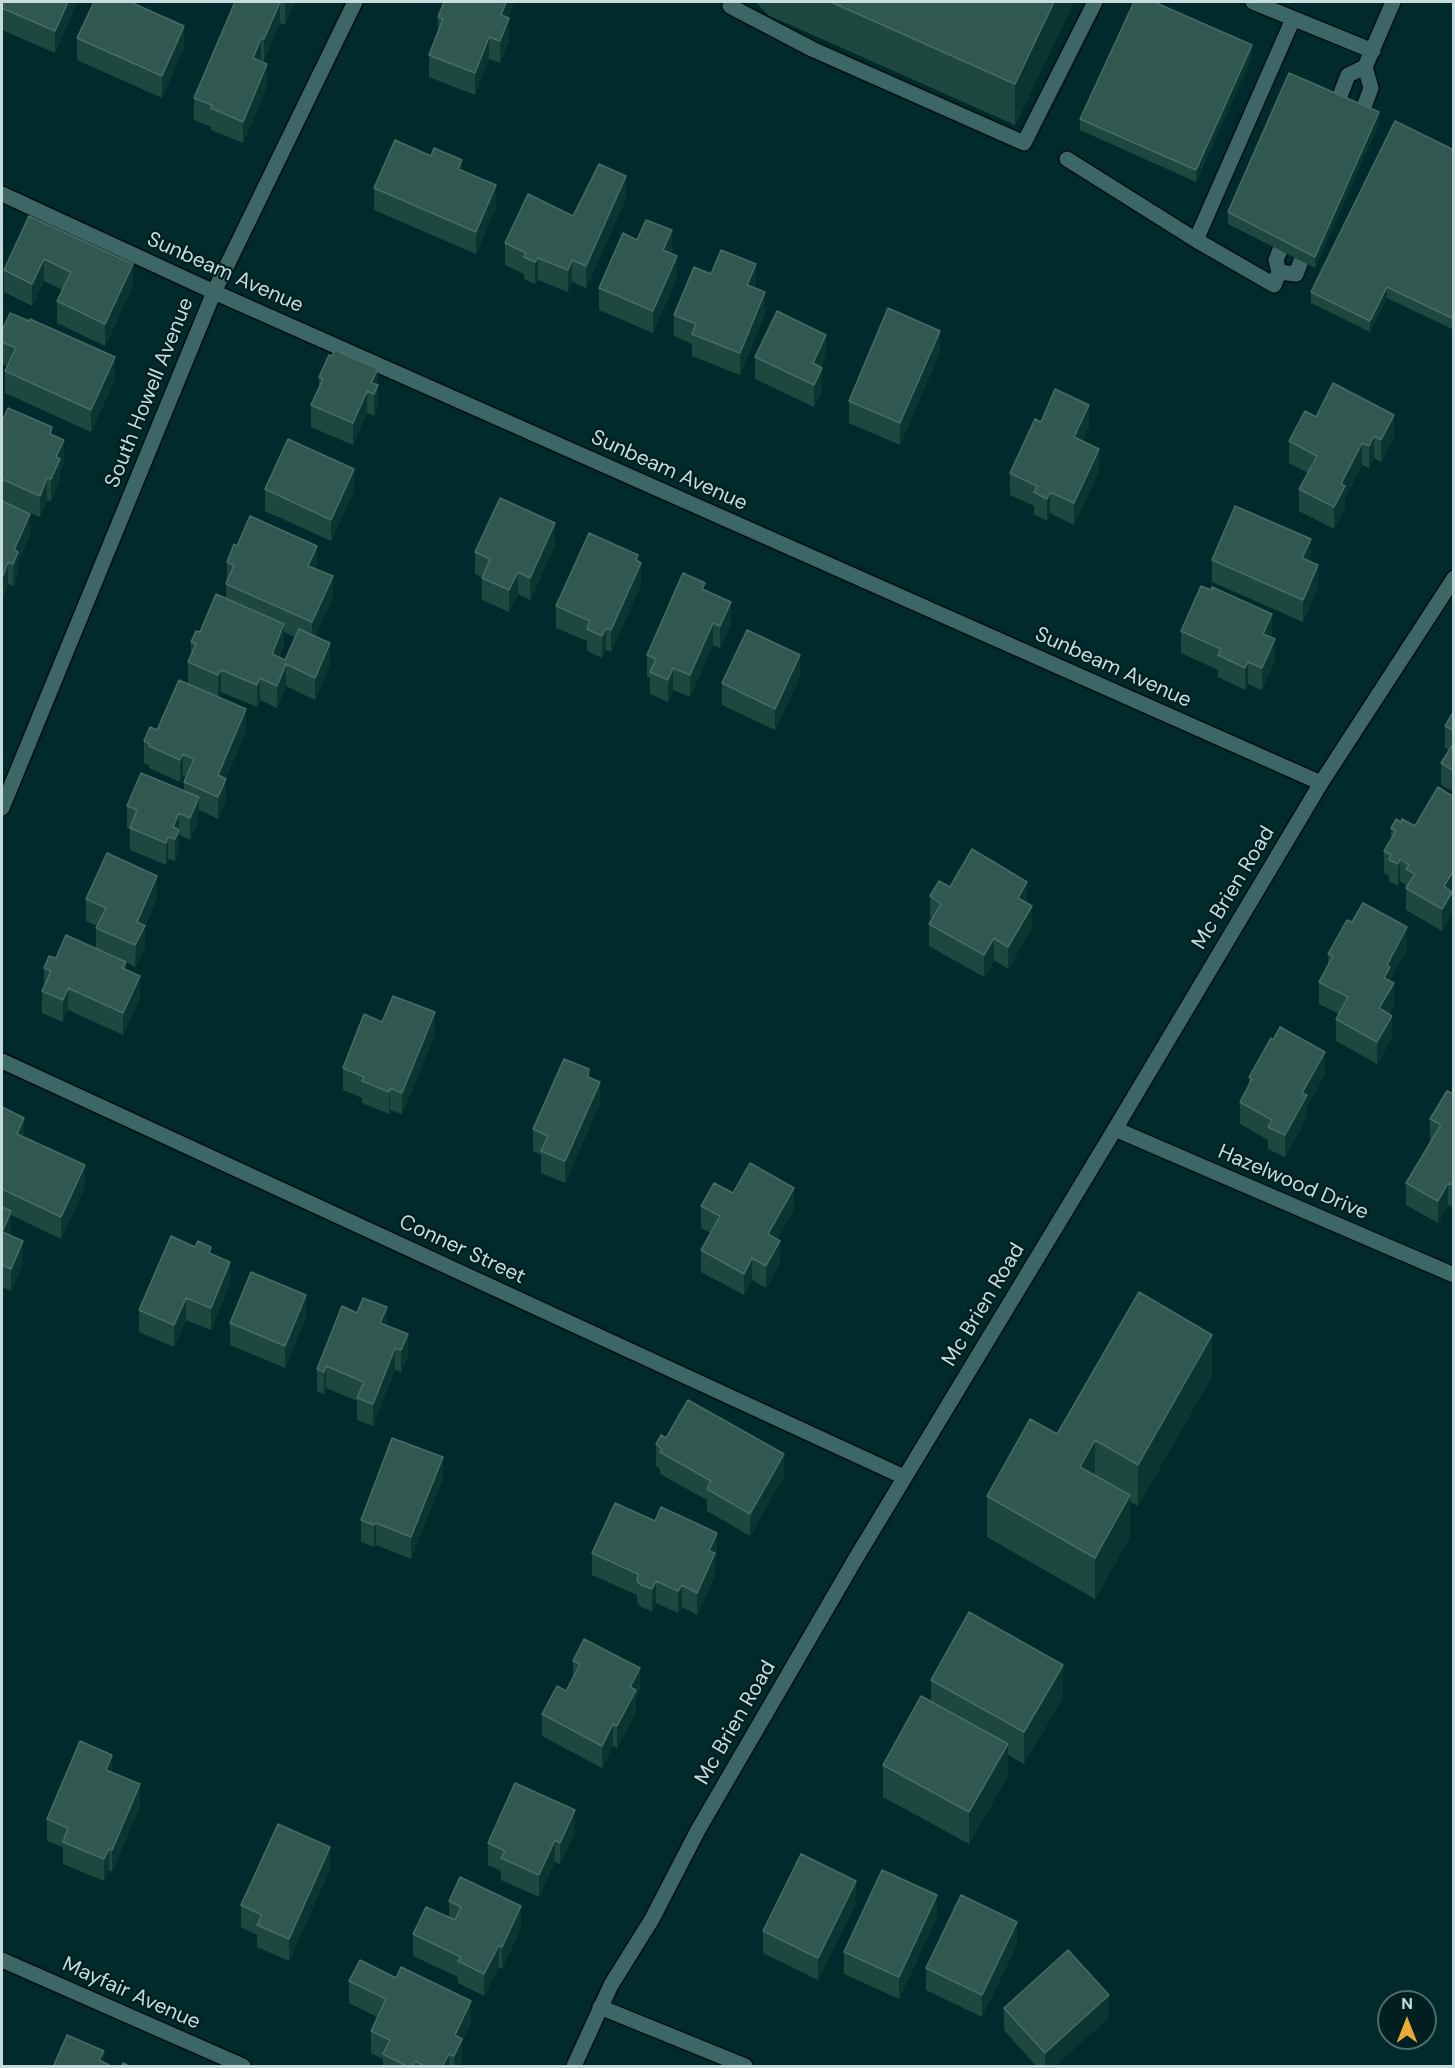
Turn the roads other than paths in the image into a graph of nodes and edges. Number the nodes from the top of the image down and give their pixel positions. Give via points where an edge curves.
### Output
1 (355, 2) edge
2 (732, 2) edge
3 (1095, 2) edge
4 (1253, 2) edge
5 (1393, 2) edge
6 (1293, 19) junction
7 (1373, 51) junction
8 (1365, 67) junction
9 (1336, 104) edge
10 (1361, 115) edge
11 (1067, 159) dead end
12 (2, 194) edge
13 (1196, 240) junction
14 (1280, 250) edge
15 (1301, 261) edge
16 (1279, 272) junction
17 (214, 292) junction
18 (1454, 578) edge
19 (1321, 783) junction
20 (2, 808) edge
21 (2, 1061) edge
22 (1115, 1129) junction
23 (1454, 1275) edge
24 (904, 1477) junction
25 (2, 1960) edge
26 (600, 2007) junction
27 (243, 2067) edge
28 (574, 2067) edge
29 (745, 2067) edge

1 - 17 street, South Howell Avenue
2 - 3 street via 730,6 812,49 1024,143
4 - 6 street
5 - 7 street
6 - 7 street
6 - 13 street
7 - 8 street
8 - 9 street via 1348,75
8 - 10 street via 1371,88
11 - 13 street
12 - 17 street, Sunbeam Avenue
13 - 16 street via 1274,285
14 - 16 street via 1276,260
15 - 16 street via 1296,274
17 - 19 street, Sunbeam Avenue
17 - 20 street, South Howell Avenue
18 - 19 street, Mc Brien Road
19 - 22 street, Mc Brien Road
21 - 24 street, Conner Street
22 - 23 street, Hazelwood Drive
22 - 24 street, Mc Brien Road
24 - 26 street, Mc Brien Road via 703,1820 652,1919
25 - 27 street, Mayfair Avenue
26 - 28 street, Mc Brien Road
26 - 29 street

